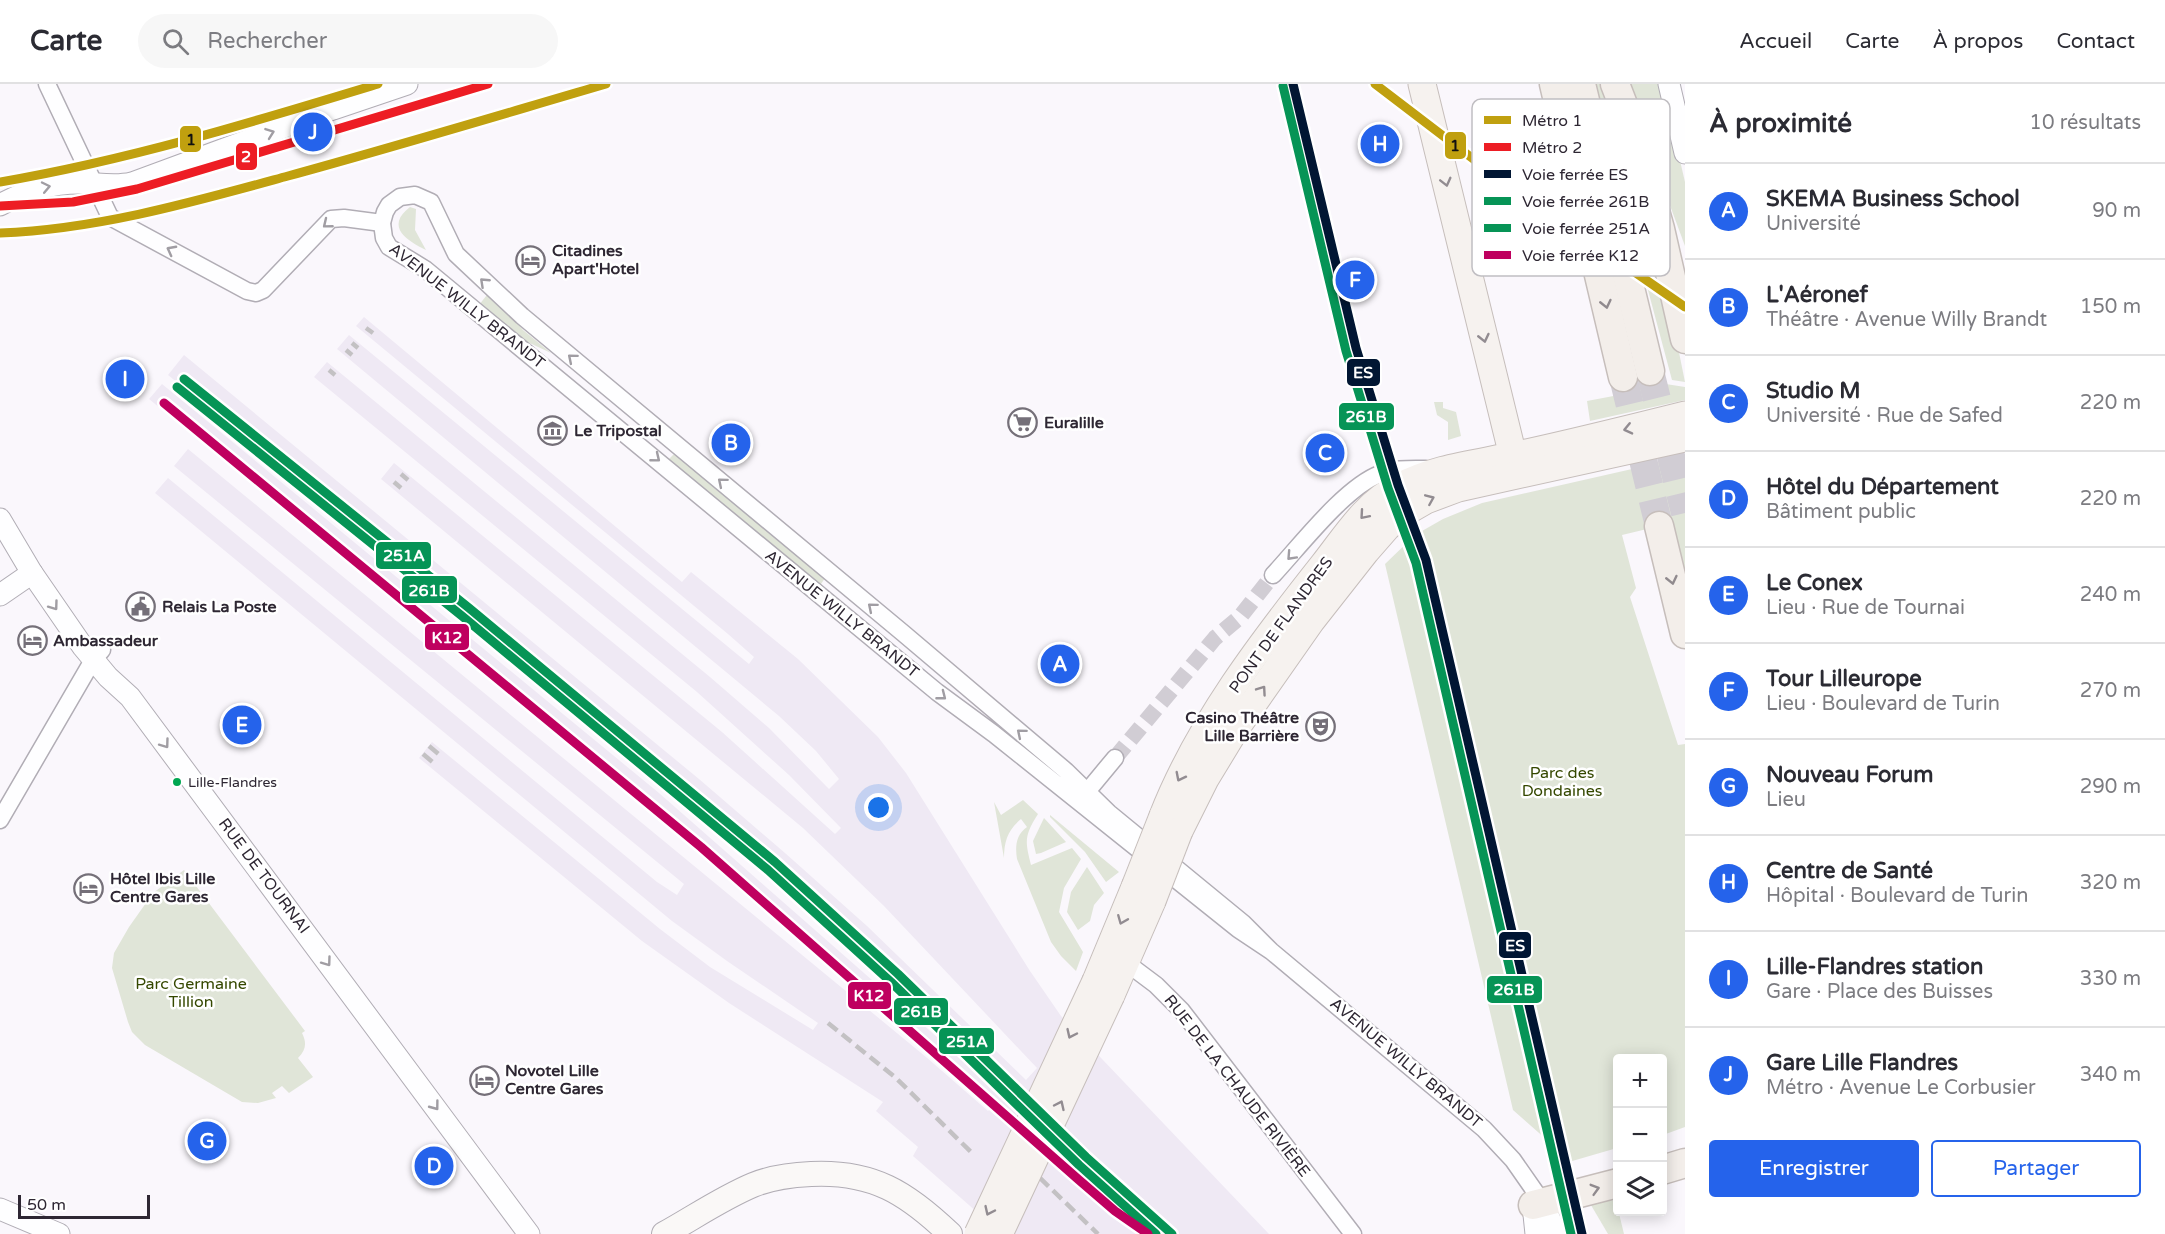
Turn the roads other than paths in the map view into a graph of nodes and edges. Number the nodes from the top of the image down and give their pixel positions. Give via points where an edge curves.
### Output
1 (47, 84) edge
2 (407, 84) edge
3 (1422, 84) edge
4 (1554, 84) edge
5 (1581, 84) edge
6 (1615, 84) edge
7 (1669, 84) edge
8 (385, 87) edge
9 (361, 92) edge
10 (1558, 99) edge
11 (1584, 99) edge
12 (1621, 99) edge
13 (1685, 153) edge
14 (94, 184) junction
15 (0, 205) edge
16 (382, 223) junction
17 (1670, 224) edge
18 (1685, 262) edge
19 (1670, 273) edge
20 (1472, 276) edge
21 (1472, 276) edge
22 (1609, 276) edge
23 (1618, 276) edge
24 (1685, 339) edge
25 (1685, 415) edge
26 (1685, 438) edge
27 (1521, 464) junction
28 (1442, 470) junction
29 (0, 519) edge
30 (1659, 526) tunnel mouth
31 (32, 573) junction
32 (1273, 575) tunnel mouth
33 (0, 595) edge
34 (1685, 634) edge
35 (97, 655) junction
36 (1115, 758) tunnel mouth
37 (1083, 797) junction
38 (0, 820) edge
39 (1171, 823) junction
40 (1118, 957) junction
41 (1103, 988) junction
42 (1685, 1163) edge
43 (1667, 1168) edge
44 (808, 1174) junction
45 (1613, 1184) edge
46 (1535, 1198) junction
47 (0, 1209) edge
48 (59, 1234) edge
49 (529, 1234) edge
50 (664, 1234) edge
51 (690, 1234) edge
52 (950, 1234) edge
53 (978, 1234) edge
54 (999, 1234) edge
55 (1353, 1234) edge
56 (1536, 1234) edge
57 (1556, 1234) edge

1 - 14 street
2 - 8 street
3 -> 20 main road
4 -> 10 highway
11 -> 5 highway
6 - 12 highway
7 - 13 street
8 - 9 street
14 -> 9 street via 132,183
15 -> 14 street via 41,188
16 -> 14 street via 331,219 263,290 253,293 113,219
16 -> 37 street, AVENUE WILLY BRANDT via 389,247 425,269 832,606
37 -> 16 street, AVENUE WILLY BRANDT via 1066,771 522,316 456,254 431,202 415,195 400,197 387,208
17 - 18 highway
19 - 24 highway
21 -> 27 main road
22 -> 23 highway via 1637,374
25 -> 27 main road, PONT DE FLANDRES
26 - 27 main road, PONT DE FLANDRES
27 - 28 main road, PONT DE FLANDRES
39 -> 27 main road, PONT DE FLANDRES via 1311,621 1387,527 1413,507
28 -> 32 street via 1398,470 1361,484
28 -> 39 main road, PONT DE FLANDRES via 1386,494 1362,516 1279,622 1192,753 1173,791
29 - 31 street, RUE DE TOURNAI
30 -> 34 highway
31 - 33 street
31 -> 35 street, RUE DE TOURNAI
35 - 38 street
35 -> 49 street, RUE DE TOURNAI via 108,677 130,697
36 - 37 street
37 - 46 street, AVENUE WILLY BRANDT via 1109,813 1243,923 1271,951 1484,1129 1513,1160
39 - 40 main road, PONT DE FLANDRES, bridge
40 - 41 main road, PONT DE FLANDRES
40 - 55 street, RUE DE LA CHAUDE RIVIÈRE via 1156,984 1182,1011
41 -> 53 main road, bridge
54 -> 41 main road, bridge
42 - 43 highway
44 - 50 main road via 753,1185
44 - 51 main road via 764,1192
44 - 52 main road via 852,1176 878,1182 907,1197
46 -> 45 highway
46 - 56 street, AVENUE WILLY BRANDT
46 - 57 street, AVENUE WILLY BRANDT
47 - 48 street

